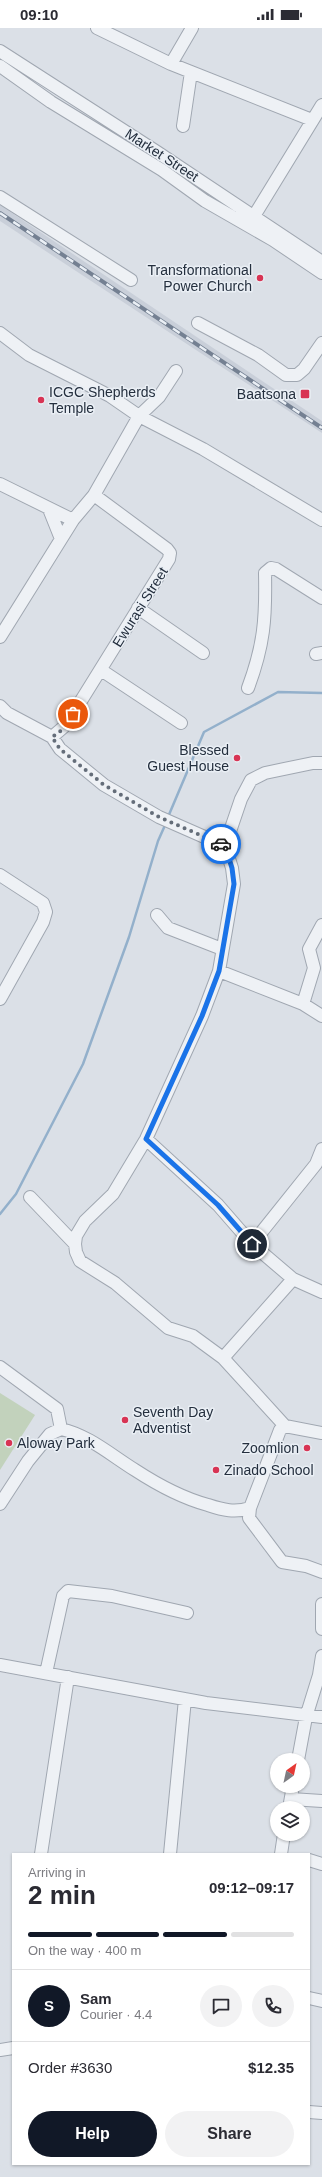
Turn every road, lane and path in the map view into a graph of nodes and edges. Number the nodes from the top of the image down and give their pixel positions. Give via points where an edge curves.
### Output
1 (97, 28) edge
2 (192, 28) edge
3 (0, 51) edge
4 (170, 64) junction
5 (0, 66) edge
6 (191, 72) junction
7 (322, 105) edge
8 (312, 120) junction
9 (183, 126) dead end
10 (0, 197) edge
11 (254, 216) junction
12 (322, 262) edge
13 (322, 273) edge
14 (131, 280) dead end
15 (198, 323) dead end
16 (0, 333) edge
17 (322, 343) edge
18 (176, 371) dead end
19 (139, 416) junction
20 (0, 484) edge
21 (94, 495) junction
22 (49, 508) junction
23 (73, 520) junction
24 (322, 520) edge
25 (61, 539) junction
26 (322, 598) edge
27 (138, 608) junction
28 (0, 637) edge
29 (203, 653) dead end
30 (101, 670) junction
31 (248, 688) dead end
32 (0, 706) edge
33 (181, 723) dead end
34 (52, 737) junction
35 (322, 763) edge
36 (225, 846) junction
37 (0, 875) edge
38 (157, 915) dead end
39 (322, 925) edge
40 (222, 949) junction
41 (219, 971) junction
42 (0, 999) edge
43 (303, 1004) junction
44 (322, 1016) edge
45 (146, 1139) junction
46 (322, 1150) edge
47 (319, 1166) edge
48 (30, 1197) dead end
49 (75, 1244) junction
50 (252, 1244) junction
51 (293, 1279) junction
52 (322, 1292) edge
53 (223, 1358) junction
54 (0, 1367) edge
55 (285, 1426) junction
56 (60, 1430) junction
57 (322, 1433) edge
58 (0, 1504) edge
59 (250, 1508) junction
60 (322, 1572) edge
61 (322, 1604) edge
62 (186, 1613) dead end
63 (322, 1629) edge
64 (322, 1656) edge
65 (0, 1665) edge
66 (46, 1673) junction
67 (68, 1678) junction
68 (185, 1699) junction
69 (306, 1717) junction
70 (322, 1717) edge
71 (299, 1753) edge
72 (322, 1802) edge
73 (310, 1803) edge
74 (283, 1841) edge
75 (41, 1853) edge
76 (170, 1853) edge
77 (281, 1853) edge
78 (310, 1860) edge
79 (322, 1864) edge
80 (310, 1998) edge
81 (322, 2002) edge
82 (12, 2048) edge
83 (0, 2050) edge
84 (310, 2112) edge
85 (322, 2113) edge

1 - 4 street
2 - 4 street
3 - 11 street, Market Street
4 - 6 street
5 - 13 street, Market Street via 51,102
6 - 8 street
6 - 9 street
7 - 8 street
8 - 11 street
10 - 14 street
11 - 12 street, Market Street
15 - 17 street via 258,355 286,375 296,375 304,369
16 - 19 street via 29,354 110,396
18 - 19 street via 159,397
19 - 21 street
19 - 24 street via 203,449
20 - 22 street
21 - 23 street
21 - 27 street, Ewurasi Street via 170,553 169,559
22 - 23 street
22 - 25 street
23 - 25 street
25 - 28 street
26 - 31 street via 276,569 271,568 265,573 266,608 263,638
27 - 29 street
27 - 30 street, Ewurasi Street
30 - 33 street
30 - 34 street, Ewurasi Street via 66,725
32 - 34 street
34 - 36 street via 60,749 98,781 159,817
35 - 36 street via 265,773 251,780 241,799
36 - 40 street via 234,884
37 - 42 street via 43,903 46,912 43,922
38 - 40 street via 168,928
39 - 43 street via 309,949 314,968
40 - 41 street
41 - 43 street
41 - 45 street via 199,1023
43 - 44 street
45 - 49 street via 113,1194 85,1221 76,1236
45 - 50 street via 218,1205
46 - 47 street
47 - 50 street
48 - 49 street
49 - 53 street via 80,1261 115,1283 168,1328 193,1336
50 - 51 street
51 - 52 street
51 - 53 street
53 - 55 street
54 - 56 street via 57,1409
55 - 57 street
55 - 59 street via 280,1430
56 - 58 street via 50,1434 28,1461
56 - 59 street via 76,1432 151,1480 184,1497 224,1510 239,1512
59 - 60 street via 249,1518 282,1562
61 - 63 street
62 - 66 street via 112,1596 68,1591 63,1596
64 - 69 street
65 - 66 street
66 - 67 street
67 - 68 street
67 - 75 street
68 - 69 street
68 - 76 street
69 - 70 street
69 - 71 street
72 - 73 street
74 - 77 street
78 - 79 street
80 - 81 street
82 - 83 street
84 - 85 street

